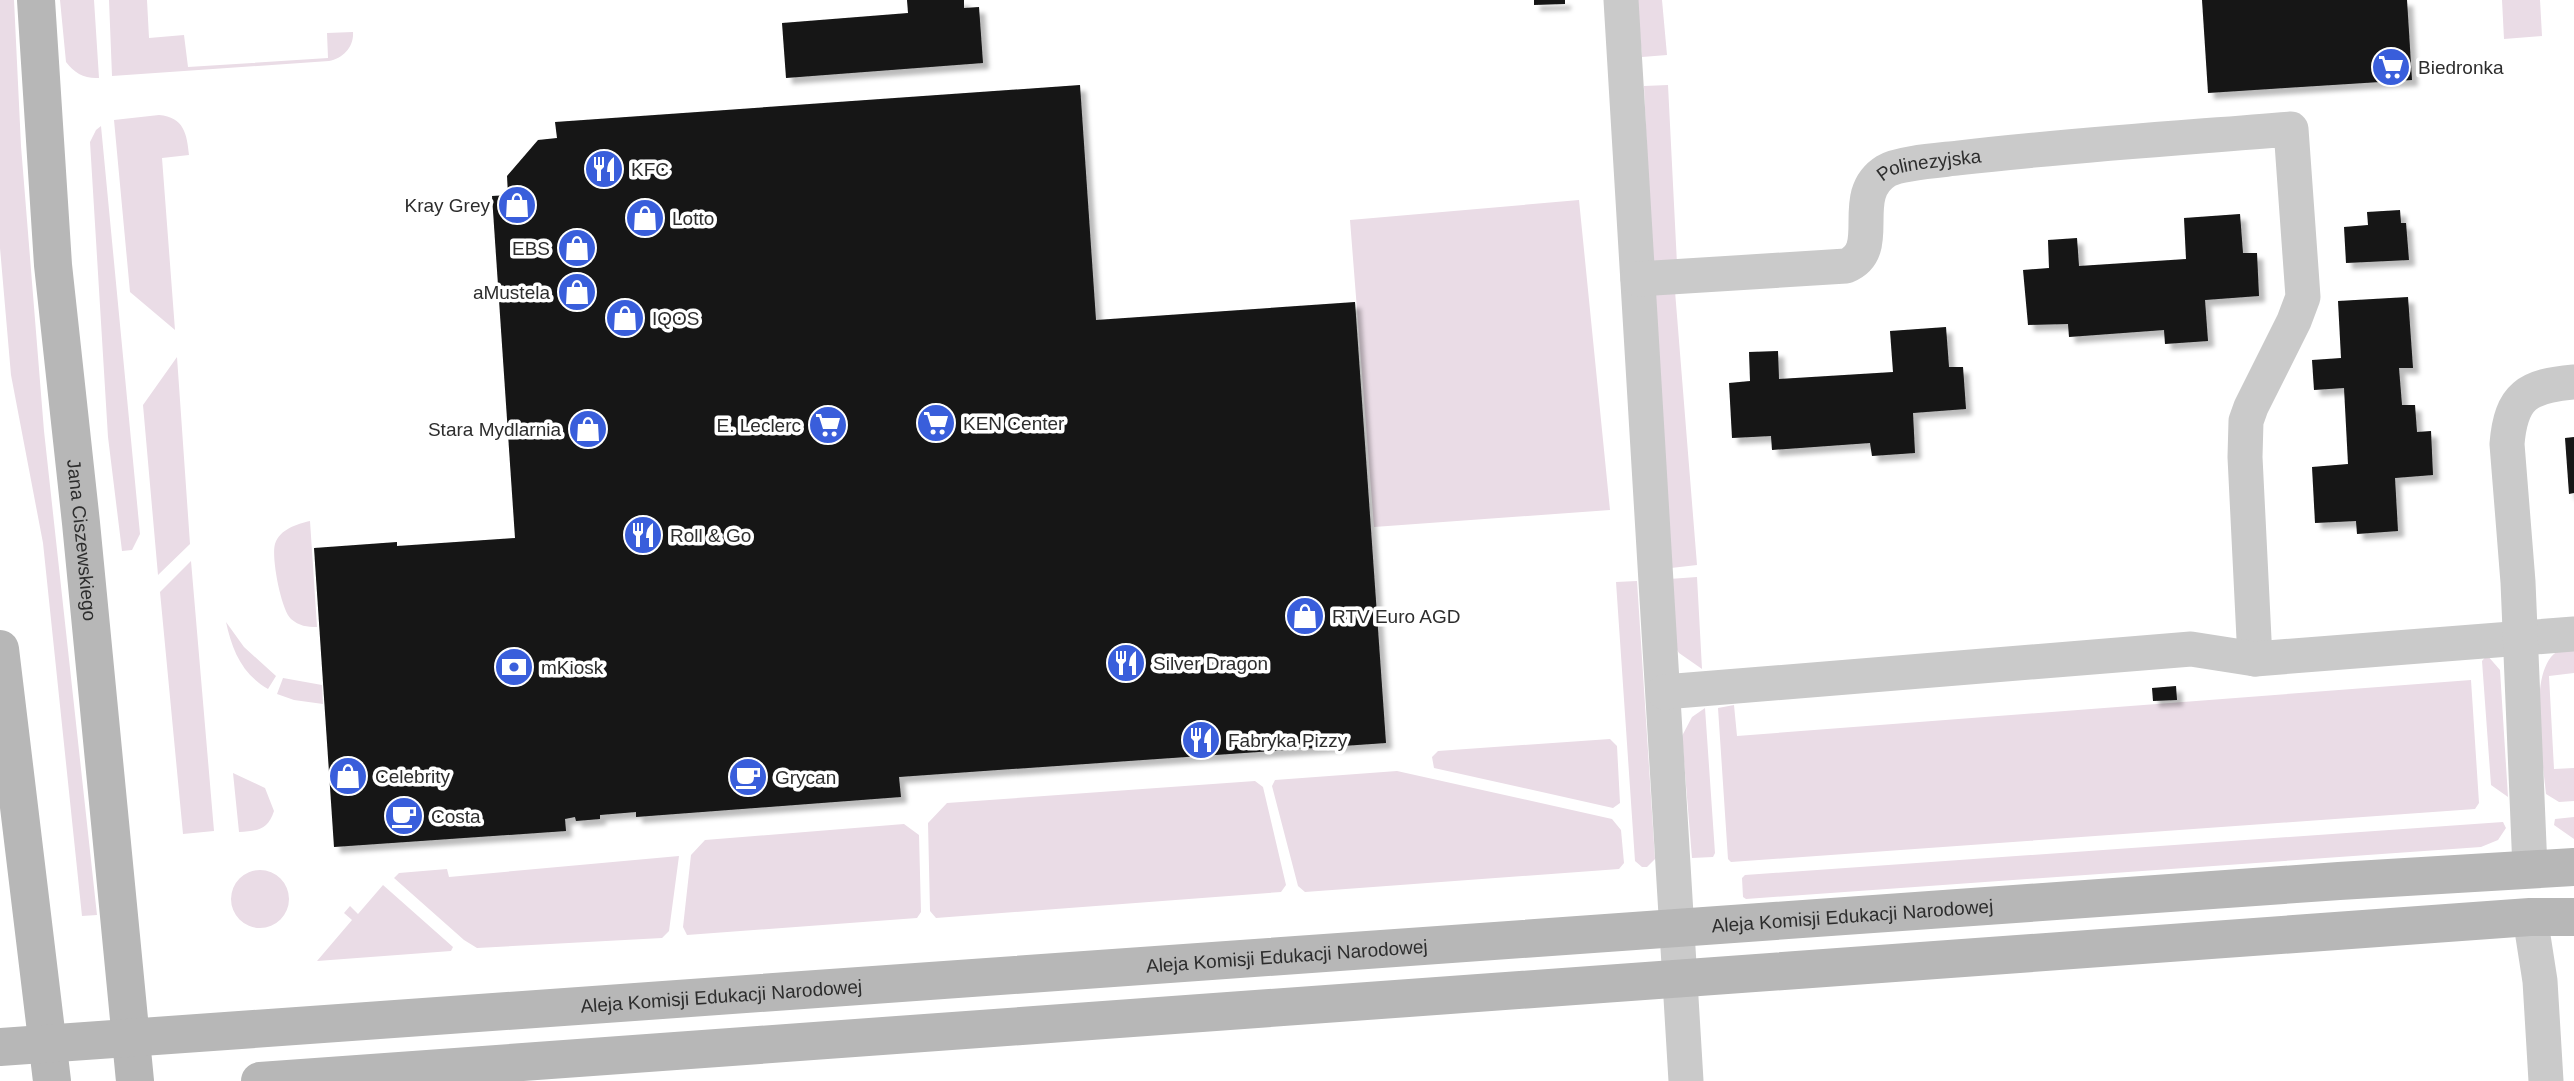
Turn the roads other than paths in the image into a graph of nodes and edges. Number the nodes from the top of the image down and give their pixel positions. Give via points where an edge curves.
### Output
1 (36, 0) edge
2 (1621, 0) edge
3 (1638, 279) junction
4 (2574, 382) edge
5 (2574, 634) edge
6 (2520, 639) junction
7 (0, 649) edge
8 (2255, 659) junction
9 (1664, 692) junction
10 (2574, 867) edge
11 (2530, 869) junction
12 (2530, 917) junction
13 (2574, 917) edge
14 (1677, 928) junction
15 (1680, 979) junction
16 (132, 1037) junction
17 (48, 1044) junction
18 (0, 1047) edge
19 (52, 1081) edge
20 (135, 1081) edge
21 (260, 1081) edge
22 (1686, 1081) edge
23 (2546, 1081) edge

1 - 16 main road, Jana Ciszewskiego via 53,265
2 - 3 street
3 - 8 street, Polinezyjska via 1852,264 1866,241 1867,195 1888,169 1993,154 2291,129 2303,297 2246,421
3 - 9 street
4 - 6 street via 2544,384 2519,401 2509,421
5 - 6 street
6 - 8 street
6 - 11 street
7 - 17 main road
8 - 9 street via 2191,649
9 - 14 street
10 - 11 main road, Aleja Komisji Edukacji Narodowej
11 - 14 main road, Aleja Komisji Edukacji Narodowej
12 - 13 main road
12 - 15 main road
12 - 23 street via 2540,981
14 - 15 street
14 - 16 main road, Aleja Komisji Edukacji Narodowej
15 - 21 main road
15 - 22 street
16 - 17 main road, Aleja Komisji Edukacji Narodowej
16 - 20 main road, Jana Ciszewskiego
17 - 18 main road, Aleja Komisji Edukacji Narodowej
17 - 19 main road

